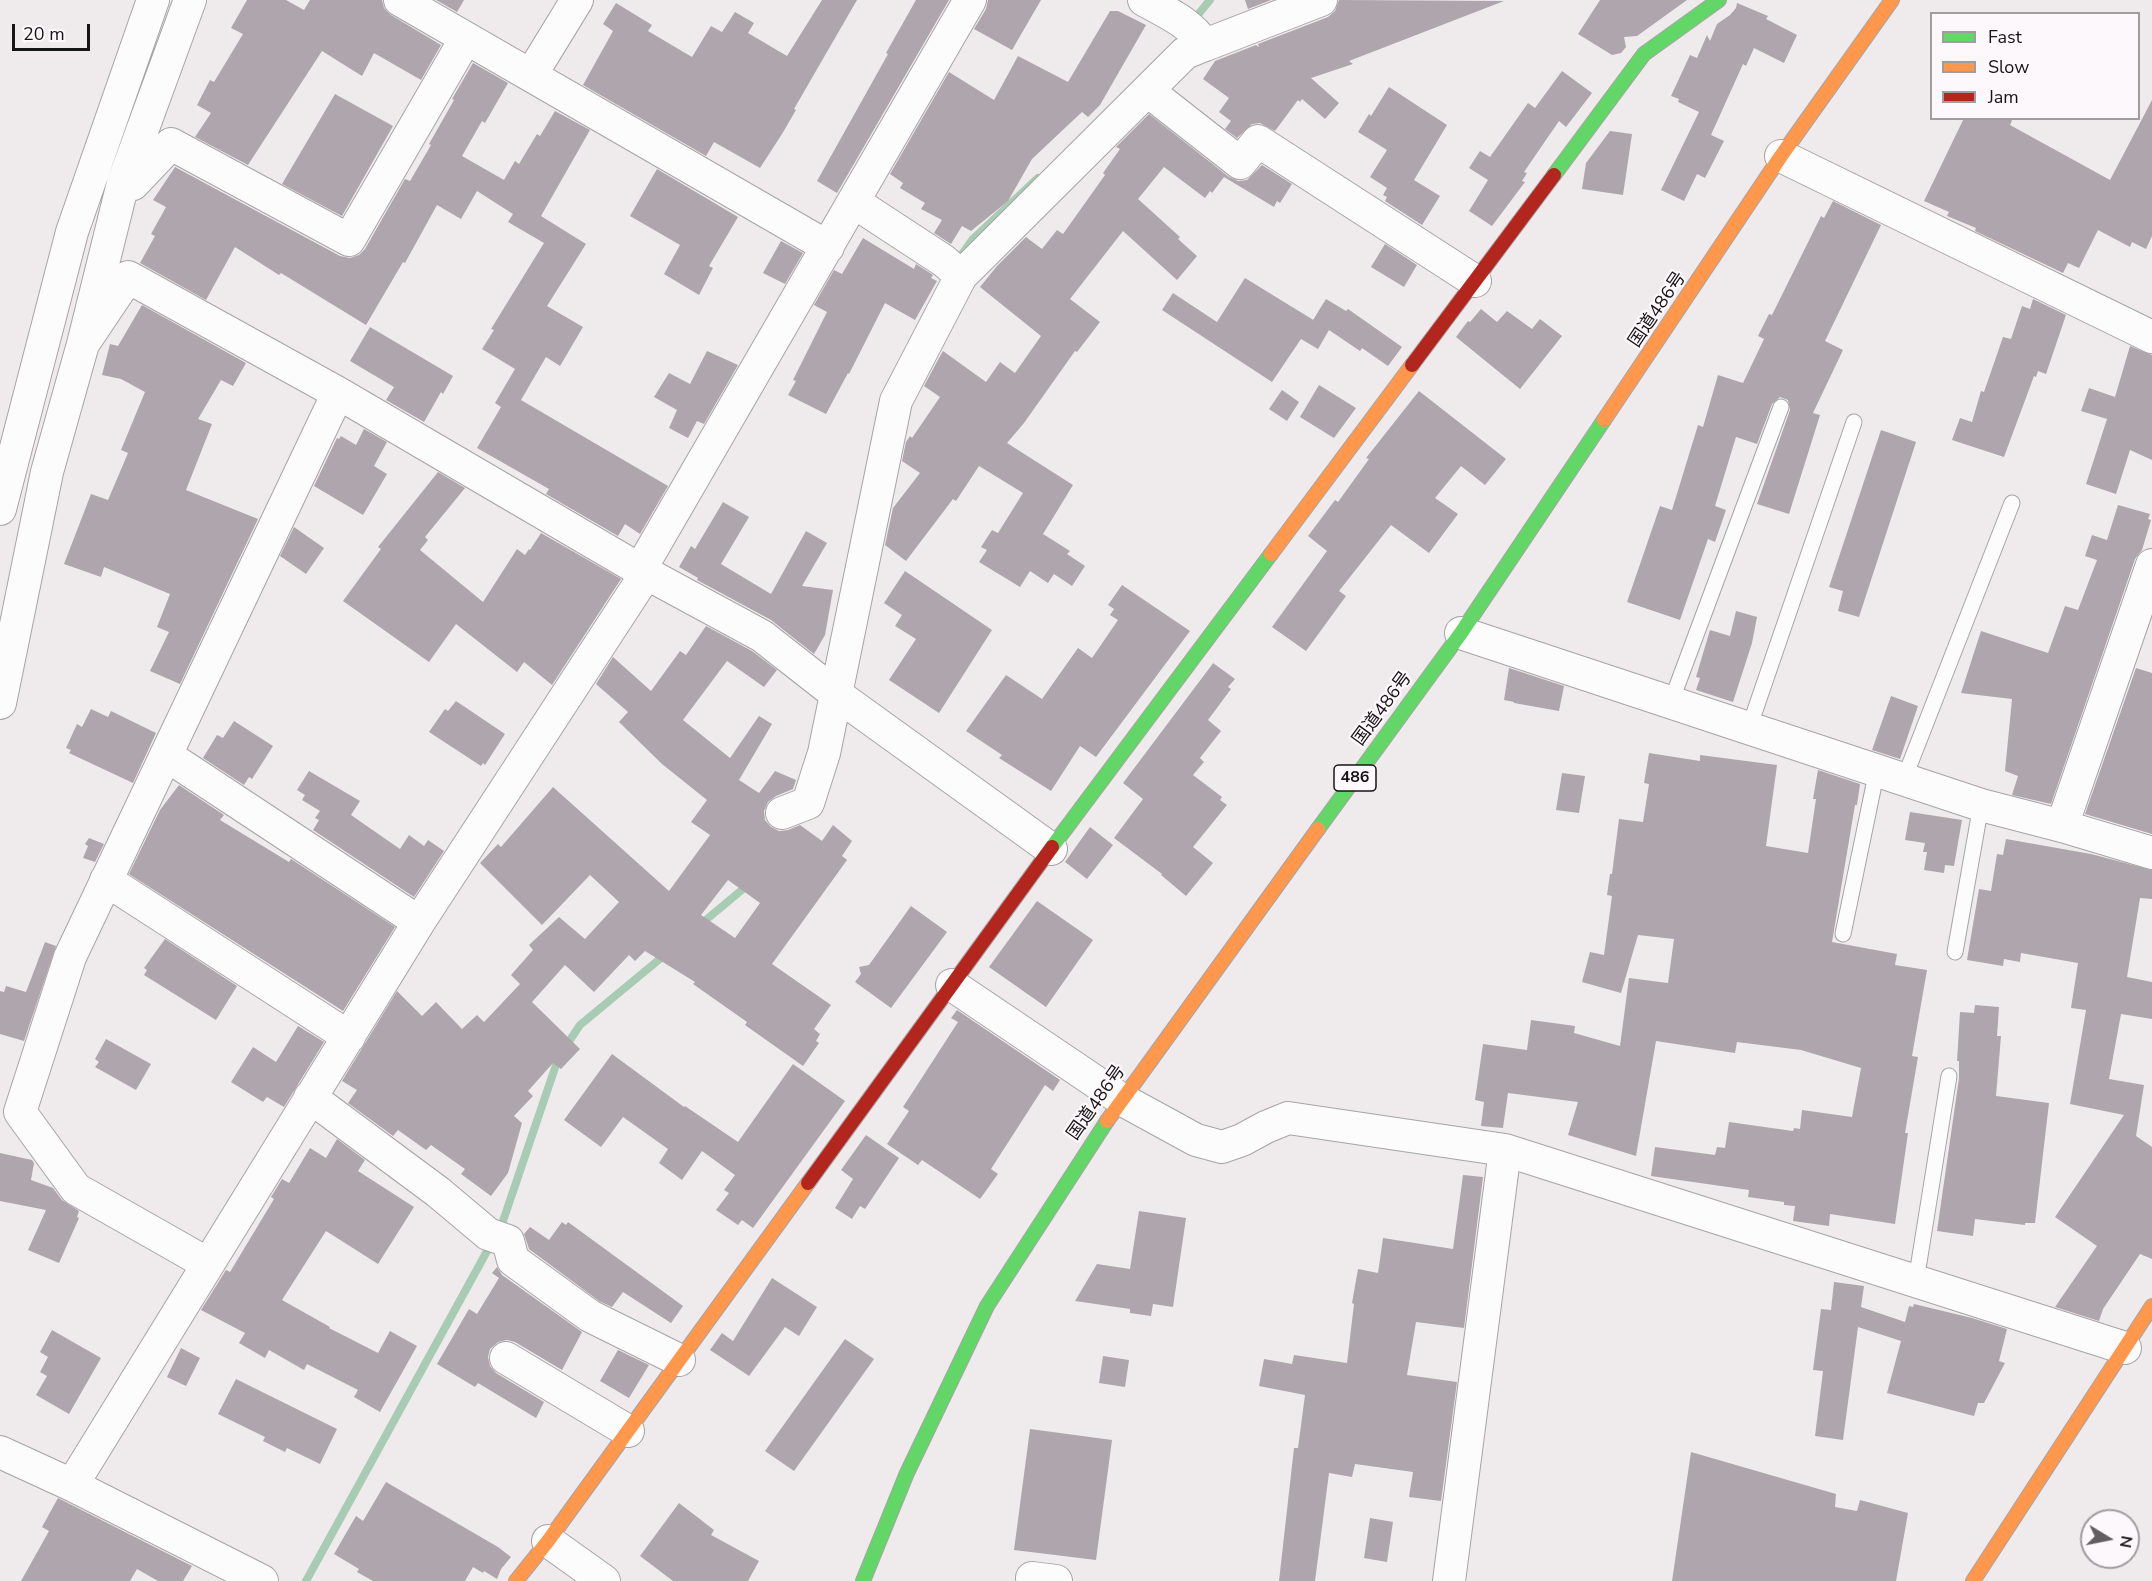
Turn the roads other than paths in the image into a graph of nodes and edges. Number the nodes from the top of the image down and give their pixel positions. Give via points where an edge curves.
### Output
1 (153, 0) edge
2 (190, 0) edge
3 (577, 0) edge
4 (969, 0) edge
5 (1144, 0) edge
6 (1321, 0) edge
7 (1719, 0) edge
8 (1892, 0) edge
9 (406, 1) edge
10 (1190, 23) edge
11 (466, 38) junction
12 (531, 75) junction
13 (1148, 90) junction
14 (1781, 156) junction
15 (123, 183) junction
16 (854, 202) junction
17 (828, 246) junction
18 (953, 268) junction
19 (1475, 281) junction
20 (2152, 337) edge
21 (82, 344) junction
22 (338, 393) junction
23 (1781, 407) dead end
24 (1854, 422) dead end
25 (2012, 503) dead end
26 (0, 509) edge
27 (2152, 565) edge
28 (642, 571) junction
29 (1461, 633) junction
30 (827, 686) junction
31 (1671, 702) junction
32 (0, 703) edge
33 (1749, 728) junction
34 (166, 755) junction
35 (1890, 775) junction
36 (1981, 805) junction
37 (795, 808) dead end
38 (2062, 826) junction
39 (1051, 849) junction
40 (2152, 853) edge
41 (106, 880) junction
42 (419, 922) junction
43 (1843, 934) dead end
44 (1955, 952) dead end
45 (952, 985) junction
46 (349, 1037) junction
47 (1949, 1076) dead end
48 (310, 1097) junction
49 (1121, 1099) junction
50 (1505, 1150) junction
51 (208, 1264) junction
52 (1916, 1281) junction
53 (2152, 1306) edge
54 (2125, 1347) junction
55 (506, 1358) dead end
56 (679, 1360) junction
57 (628, 1431) junction
58 (0, 1452) edge
59 (72, 1485) junction
60 (548, 1541) junction
61 (262, 1581) edge
62 (516, 1581) edge
63 (604, 1581) edge
64 (863, 1581) edge
65 (1449, 1581) edge
66 (1973, 1581) edge

1 - 26 street via 72,232
2 - 15 street
3 - 12 street
4 - 16 street
5 - 10 street
6 - 10 street via 1229,38
7 - 19 main road via 1644,54
8 - 14 main road, 国道486号 / 486
9 - 11 street
10 - 13 street via 1185,53
11 - 12 street
11 - 15 street via 349,240 171,144 133,184
12 - 17 street
13 - 18 street
13 - 19 street via 1240,163 1258,141
14 - 20 street
14 - 29 main road, 国道486号 / 486
15 - 21 street
16 - 17 street
16 - 18 street
17 - 28 street
18 - 30 street via 896,401
19 - 39 main road
21 - 22 street via 129,277
21 - 32 street via 47,472
22 - 28 street
22 - 34 street
23 - 31 lane
24 - 33 lane
25 - 35 lane
27 - 38 street
28 - 30 street via 762,636
28 - 42 street via 640,583
29 - 31 street
29 - 49 main road, 国道486号 / 486
30 - 37 street via 824,753
30 - 39 street
31 - 33 street
33 - 35 street
34 - 41 street
34 - 42 street
35 - 36 street
35 - 43 lane
36 - 38 street
36 - 44 lane
38 - 40 street
39 - 45 main road
41 - 46 street
41 - 51 street via 70,957 20,1112 76,1189
42 - 46 street
45 - 49 street
45 - 56 main road
46 - 48 street
47 - 52 lane
48 - 51 street
48 - 56 street via 498,1237 513,1260 590,1316
49 - 50 street via 1196,1140 1222,1147 1288,1118
49 - 64 main road, 国道486号 / 486 via 987,1306 907,1473
50 - 52 street
50 - 65 street
51 - 59 street
52 - 54 street
53 - 54 main road
54 - 66 main road
55 - 57 street
56 - 57 main road
57 - 60 main road
58 - 59 street
59 - 61 street
60 - 62 main road
60 - 63 street

